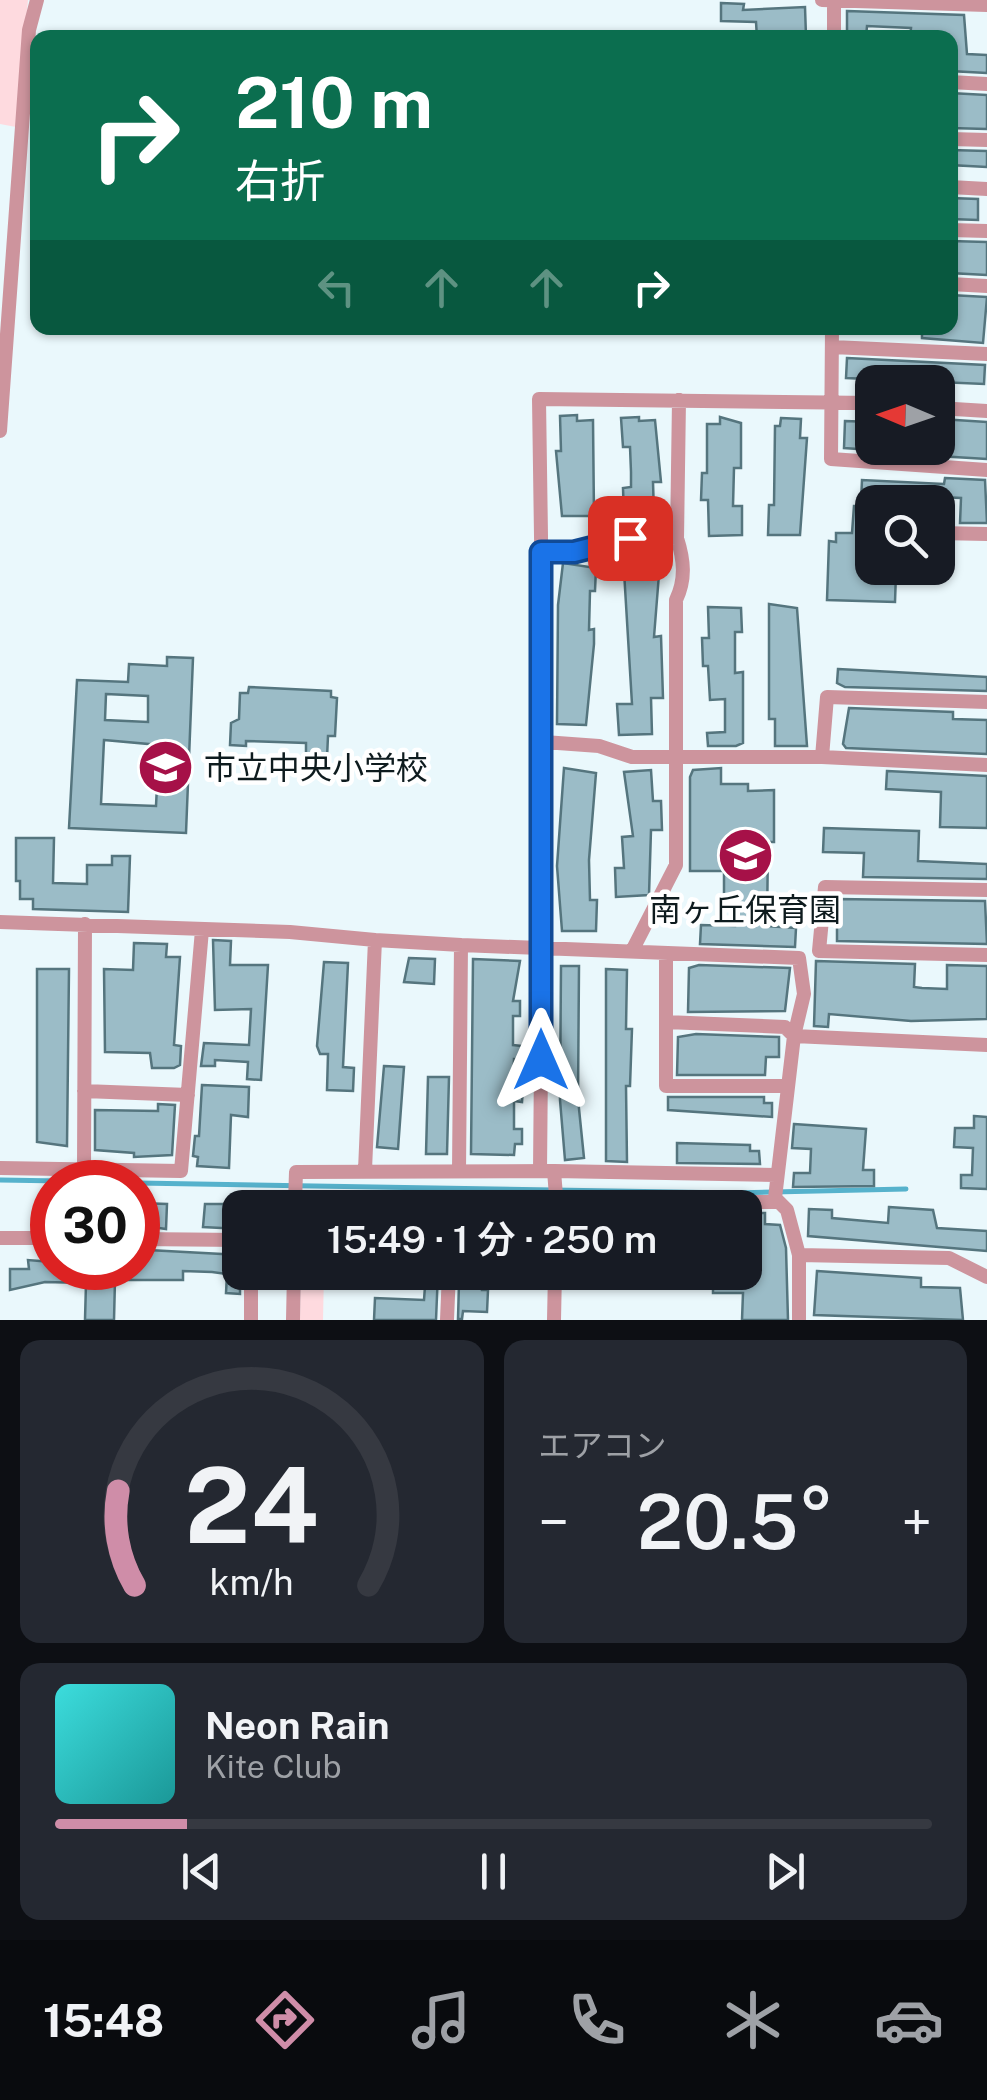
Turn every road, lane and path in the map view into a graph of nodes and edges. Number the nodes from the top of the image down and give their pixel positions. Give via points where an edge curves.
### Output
1 (37, 0) edge
2 (822, 0) edge
3 (834, 0) edge
4 (987, 5) edge
5 (31, 30) edge
6 (834, 30) edge
7 (30, 38) edge
8 (958, 82) edge
9 (987, 84) edge
10 (958, 139) edge
11 (987, 140) edge
12 (958, 187) edge
13 (987, 189) edge
14 (958, 230) edge
15 (987, 231) edge
16 (958, 284) edge
17 (987, 286) edge
18 (832, 335) edge
19 (832, 347) junction
20 (987, 354) edge
21 (679, 400) junction
22 (831, 400) junction
23 (855, 401) edge
24 (955, 409) edge
25 (987, 411) edge
26 (0, 431) edge
27 (987, 470) edge
28 (955, 533) edge
29 (987, 534) edge
30 (677, 538) junction
31 (541, 552) junction
32 (987, 702) edge
33 (544, 742) junction
34 (822, 757) junction
35 (674, 759) junction
36 (987, 765) edge
37 (987, 890) edge
38 (0, 922) edge
39 (84, 924) junction
40 (202, 930) junction
41 (376, 940) junction
42 (462, 945) junction
43 (542, 949) junction
44 (633, 949) junction
45 (666, 953) junction
46 (987, 955) edge
47 (666, 1022) junction
48 (794, 1036) junction
49 (987, 1045) edge
50 (788, 1086) junction
51 (84, 1091) junction
52 (188, 1095) junction
53 (84, 1160) edge
54 (0, 1168) edge
55 (30, 1168) edge
56 (365, 1170) junction
57 (160, 1171) edge
58 (459, 1171) junction
59 (550, 1174) junction
60 (296, 1190) edge
61 (554, 1190) edge
62 (775, 1190) junction
63 (762, 1191) edge
64 (0, 1238) edge
65 (30, 1238) edge
66 (160, 1239) edge
67 (222, 1240) edge
68 (799, 1255) junction
69 (987, 1276) edge
70 (251, 1290) edge
71 (294, 1290) edge
72 (449, 1290) edge
73 (555, 1290) edge
74 (251, 1320) edge
75 (293, 1320) edge
76 (448, 1320) edge
77 (554, 1320) edge
78 (799, 1320) edge

1 - 5 street
2 - 3 street
3 - 4 street
3 - 6 street
7 - 26 street
8 - 9 street
10 - 11 street
12 - 13 street
14 - 15 street
16 - 17 street
18 - 19 street
19 - 20 street
19 - 22 street
21 - 22 street
21 - 30 street
21 - 31 street via 540,399
22 - 23 street
22 - 27 street via 831,459
24 - 25 street
28 - 29 street
30 - 31 street
30 - 35 street via 683,572 676,600
31 - 33 street
32 - 34 street via 827,697
33 - 35 street
33 - 43 street
34 - 35 street
34 - 36 street
35 - 44 street via 676,865
37 - 46 street via 825,887 819,951
38 - 39 street
39 - 40 street
39 - 51 street
40 - 41 street
40 - 52 street
41 - 42 street
41 - 56 street
42 - 43 street
42 - 58 street
43 - 44 street
43 - 59 street
44 - 45 street
45 - 47 street
45 - 48 street via 799,958 804,994
47 - 48 street via 785,1026
47 - 50 street via 666,1086
48 - 49 street
48 - 50 street
50 - 62 street
51 - 52 street
51 - 53 street
52 - 57 street via 181,1171
54 - 55 street
56 - 58 street
56 - 60 street via 296,1172
58 - 59 street
59 - 61 street
59 - 62 street
62 - 63 street
62 - 68 street
64 - 65 street
66 - 67 street
68 - 69 street via 949,1258
68 - 78 street
70 - 74 street
71 - 75 street
72 - 76 street
73 - 77 street

